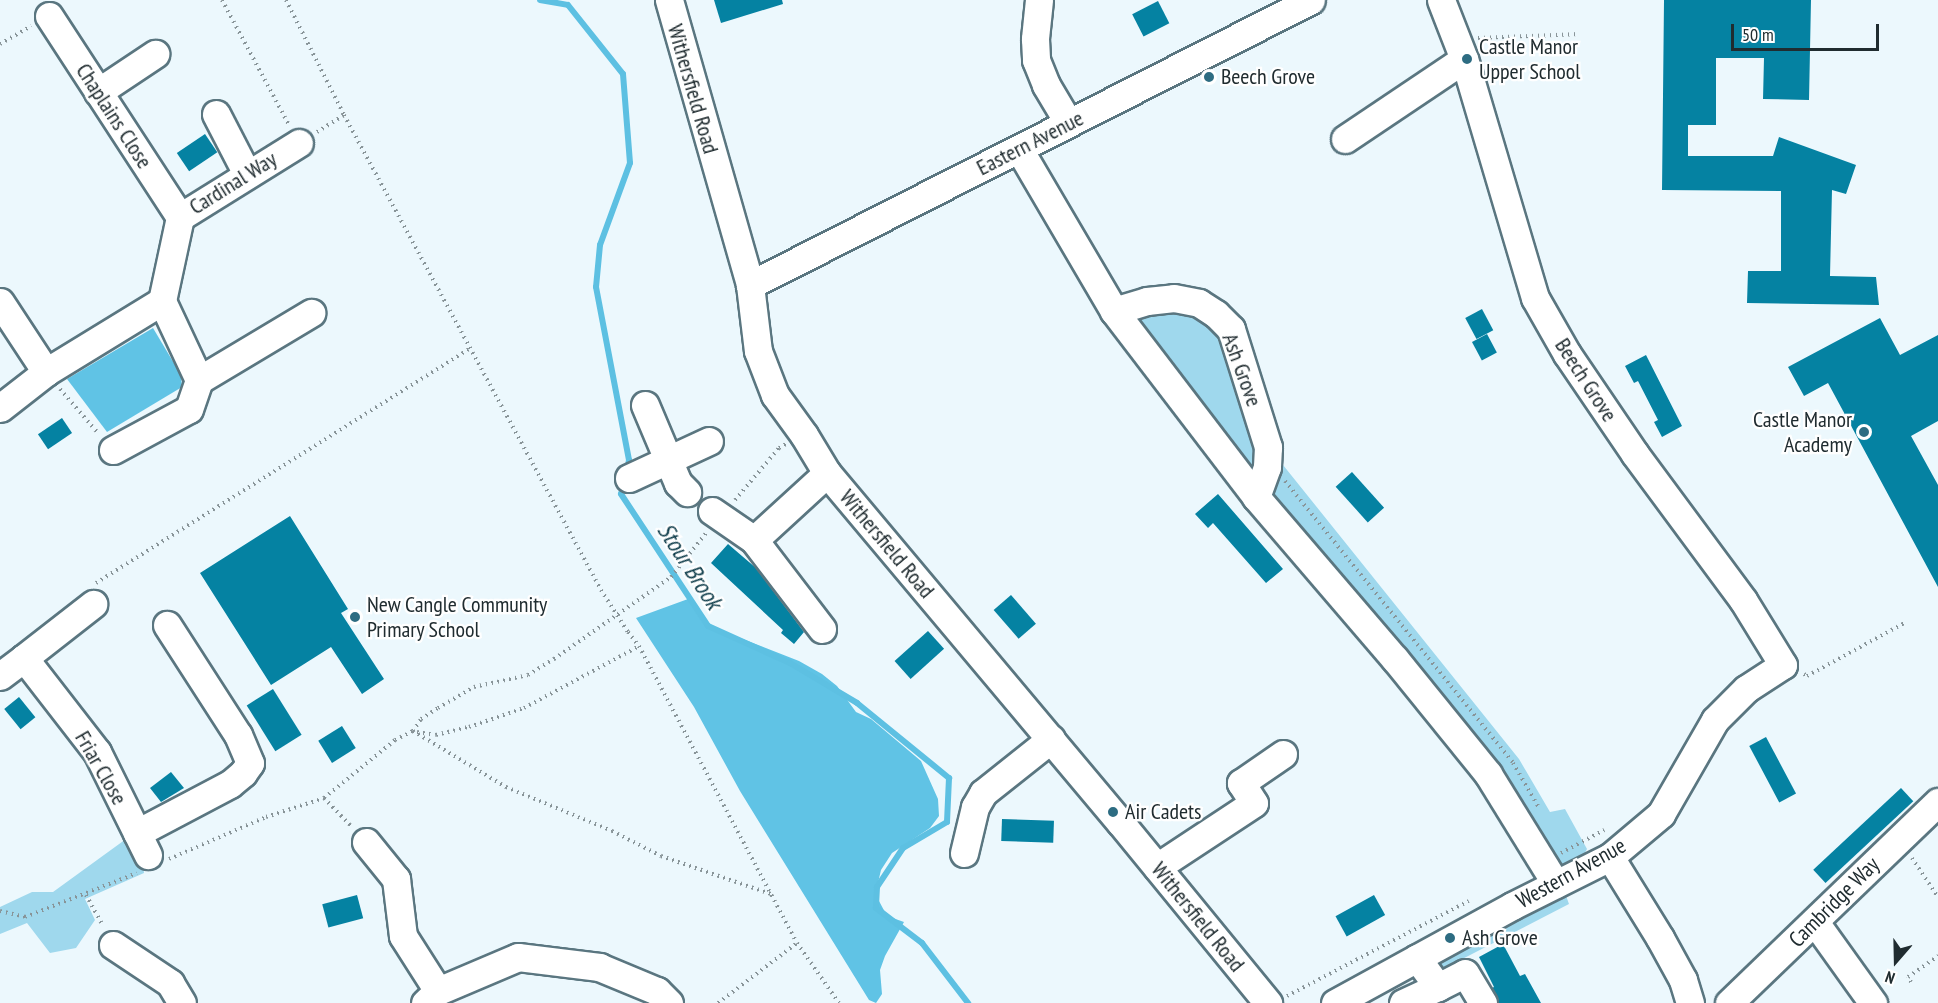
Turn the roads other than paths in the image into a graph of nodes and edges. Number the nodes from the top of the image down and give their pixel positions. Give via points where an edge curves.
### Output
1 (669, 0) edge
2 (1040, 0) edge
3 (1311, 0) edge
4 (1441, 0) edge
5 (49, 16) road end
6 (155, 54) dead end
7 (1462, 55) junction
8 (98, 92) junction
9 (216, 114) dead end
10 (1068, 122) junction
11 (1345, 139) dead end
12 (298, 143) road end
13 (1019, 149) junction
14 (248, 174) junction
15 (180, 217) junction
16 (750, 285) junction
17 (162, 301) junction
18 (0, 302) edge
19 (1114, 311) junction
20 (311, 313) dead end
21 (46, 372) junction
22 (199, 380) junction
23 (645, 405) dead end
24 (0, 408) edge
25 (709, 441) dead end
26 (113, 450) road end
27 (667, 459) junction
28 (827, 472) junction
29 (629, 478) dead end
30 (687, 492) dead end
31 (1257, 497) junction
32 (716, 513) road end
33 (754, 540) junction
34 (93, 604) road end
35 (167, 625) dead end
36 (822, 629) dead end
37 (24, 658) junction
38 (1783, 665) joint
39 (0, 676) edge
40 (1051, 739) junction
41 (1283, 754) dead end
42 (1938, 801) edge
43 (366, 842) road end
44 (964, 853) dead end
45 (1610, 857) junction
46 (1157, 867) junction
47 (1556, 884) junction
48 (1815, 922) junction
49 (113, 945) road end
50 (1417, 958) junction
51 (1438, 987) junction
52 (431, 997) edge
53 (182, 1003) edge
54 (669, 1003) edge
55 (1268, 1003) edge
56 (1335, 1003) edge
57 (1403, 1003) edge
58 (1483, 1003) edge
59 (1690, 1003) edge
60 (1729, 1003) edge
61 (1873, 1003) edge

1 - 16 street, Withersfield Road
2 - 10 street via 1036,60
3 - 10 street, Eastern Avenue
4 - 7 street, Beech Grove
5 - 8 street, Chaplains Close
6 - 8 street
7 - 11 street
7 - 38 street, Beech Grove via 1535,298 1567,354 1743,600
8 - 15 street, Chaplains Close
9 - 14 street
10 - 13 street, Eastern Avenue
12 - 14 street, Cardinal Way
13 - 16 street, Eastern Avenue
13 - 19 street
14 - 15 street, Cardinal Way
15 - 17 street, Cardinal Way
16 - 28 street, Withersfield Road via 758,351 775,395
17 - 21 street
17 - 22 street
18 - 21 street
19 - 31 street
19 - 31 street, Ash Grove via 1174,298 1199,303 1231,329 1268,447 1267,467
20 - 22 street
21 - 24 street
22 - 26 street via 189,409
23 - 27 street
25 - 27 street
27 - 29 street
27 - 30 street via 678,483
28 - 33 street
28 - 40 street, Withersfield Road
31 - 47 street via 1488,774
32 - 33 street
33 - 36 street
34 - 37 street
35 - 37 street, Friar Close via 238,735 250,763 230,784 142,844 97,752
37 - 39 street
38 - 45 street, Western Avenue via 1746,689 1715,720 1661,814
40 - 44 street via 983,793 975,807
40 - 46 street, Withersfield Road
41 - 46 street via 1241,783 1254,803
42 - 48 street, Cambridge Way
43 - 52 street via 396,879 403,936
45 - 47 street, Western Avenue
45 - 59 street via 1660,938 1683,980
46 - 55 street, Withersfield Road
47 - 50 street, Western Avenue
48 - 60 street, Cambridge Way
48 - 61 street
49 - 53 street via 170,983
50 - 51 street
50 - 56 street, Western Avenue
51 - 57 street
51 - 58 street via 1465,973
52 - 54 street via 518,957 599,967 657,991

